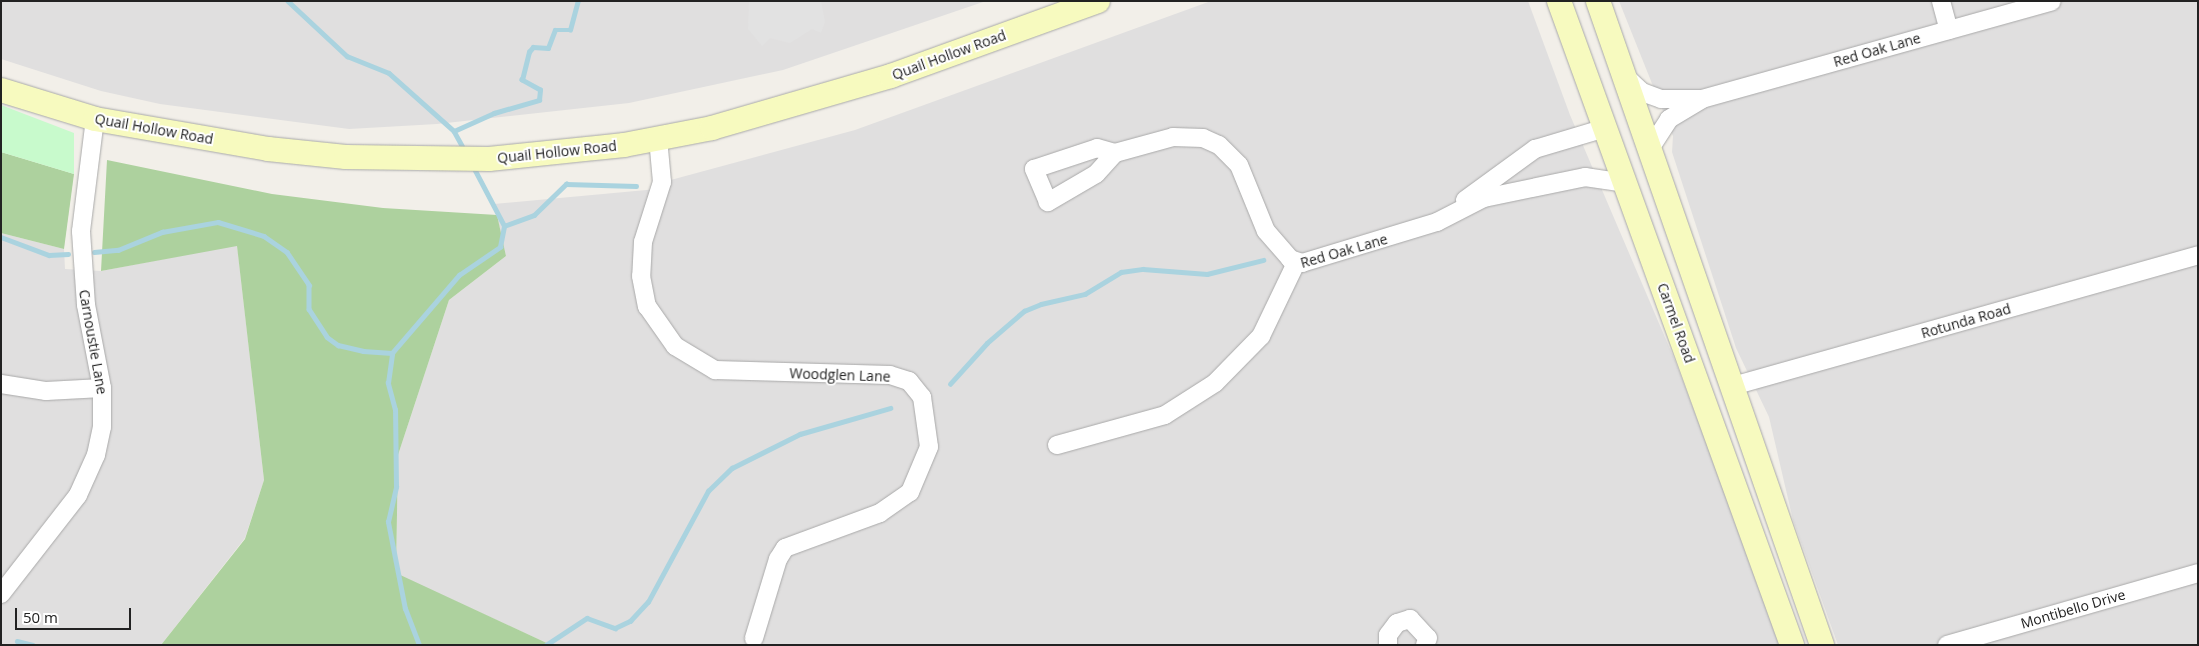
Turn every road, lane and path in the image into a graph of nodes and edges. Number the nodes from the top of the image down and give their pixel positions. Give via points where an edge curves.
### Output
1 (1098, 1) edge
2 (1559, 1) edge
3 (1598, 1) edge
4 (1941, 1) edge
5 (2052, 1) edge
6 (1950, 30) junction
7 (1626, 77) junction
8 (1, 90) edge
9 (1702, 99) junction
10 (95, 119) junction
11 (1605, 128) junction
12 (658, 138) junction
13 (1651, 147) junction
14 (1115, 153) dead end
15 (1625, 183) junction
16 (1436, 222) junction
17 (2198, 255) edge
18 (1296, 262) junction
19 (1, 384) edge
20 (1733, 386) junction
21 (102, 388) junction
22 (1057, 445) dead end
23 (2198, 573) edge
24 (1, 594) edge
25 (754, 638) dead end
26 (1388, 645) edge
27 (1424, 645) edge
28 (1792, 645) edge
29 (1822, 645) edge
30 (1947, 645) edge

1 - 12 main road, Quail Hollow Road via 803,104
2 - 11 main road, Carmel Road
3 - 7 main road
4 - 6 street
5 - 6 street, Red Oak Lane
6 - 9 street, Red Oak Lane
7 - 9 street, Red Oak Lane via 1642,92 1661,99
7 - 13 main road
8 - 10 main road, Quail Hollow Road
9 - 13 street, Red Oak Lane via 1669,119
10 - 12 main road, Quail Hollow Road via 268,148 418,160 489,158
10 - 21 street, Carnoustie Lane via 84,184 81,260
11 - 13 main road via 1620,129
11 - 15 main road, Carmel Road
11 - 16 street, Red Oak Lane via 1535,149
12 - 25 street, Woodglen Lane via 662,182 644,242 641,276 647,306 675,346 715,370 890,375 909,381 922,397 929,447 921,473 910,492 880,512 785,548
13 - 20 main road
14 - 18 street via 1173,137 1203,138 1219,145 1239,165 1266,231
15 - 16 street, Red Oak Lane via 1603,177 1576,179 1484,198
15 - 28 main road, Carmel Road
16 - 18 street, Red Oak Lane
17 - 20 street, Rotunda Road
18 - 22 street, Red Oak Lane via 1261,336 1215,382 1165,415
19 - 21 street via 46,391
20 - 29 main road
21 - 24 street, Carnoustie Lane via 102,427 90,473 58,524
23 - 30 street, Montibello Drive
26 - 27 street via 1388,634 1398,623 1410,619 1428,638

